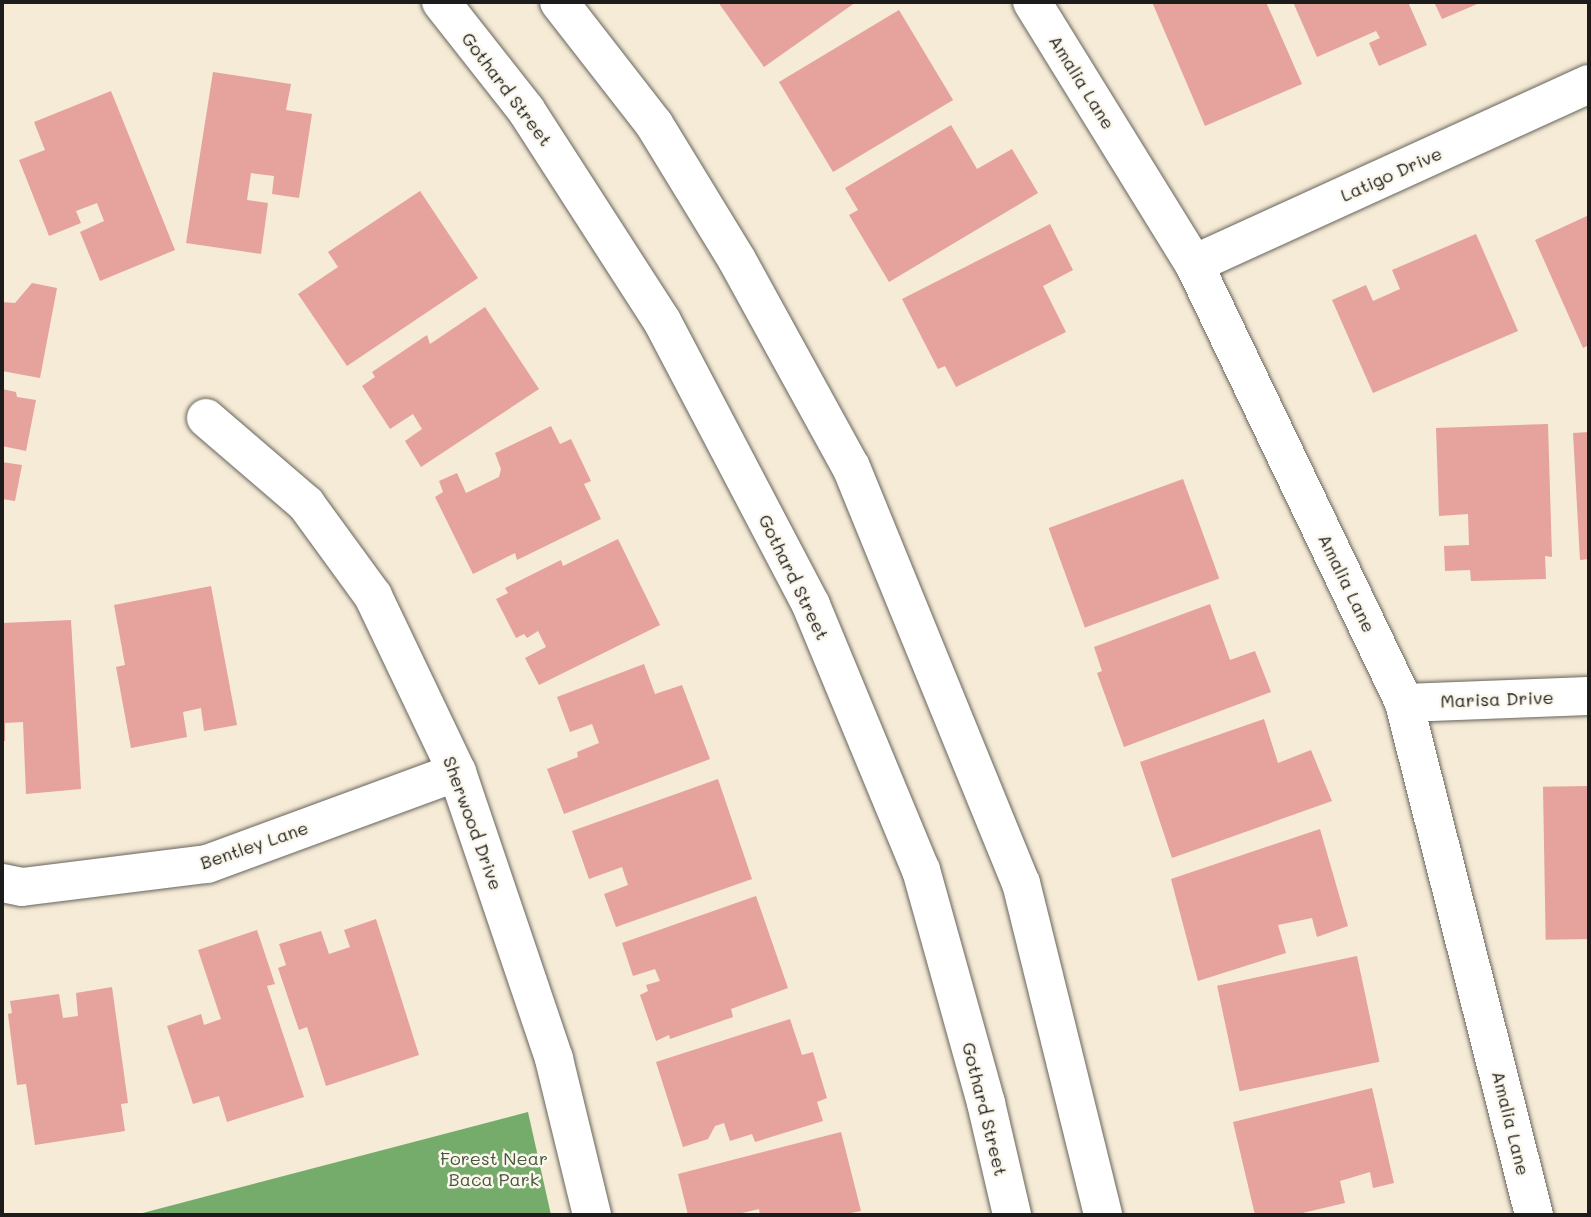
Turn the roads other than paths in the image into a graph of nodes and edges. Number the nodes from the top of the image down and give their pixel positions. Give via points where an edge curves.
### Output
1 (441, 2) edge
2 (559, 2) edge
3 (1032, 2) edge
4 (1589, 84) edge
5 (1194, 264) junction
6 (206, 418) dead end
7 (1589, 696) edge
8 (1404, 703) junction
9 (457, 772) junction
10 (2, 883) edge
11 (592, 1215) edge
12 (1012, 1215) edge
13 (1103, 1215) edge
14 (1534, 1215) edge

1 - 12 street, Gothard Street via 526,110 662,321 811,605 921,870
2 - 13 street via 654,124 737,260 851,467 1021,883
3 - 5 street, Amalia Lane
4 - 5 street, Latigo Drive
5 - 8 street, Amalia Lane
6 - 9 street, Sherwood Drive via 306,504 373,596
7 - 8 street, Marisa Drive
8 - 14 street, Amalia Lane
9 - 10 street, Bentley Lane via 206,864 22,887
9 - 11 street, Sherwood Drive via 554,1059

